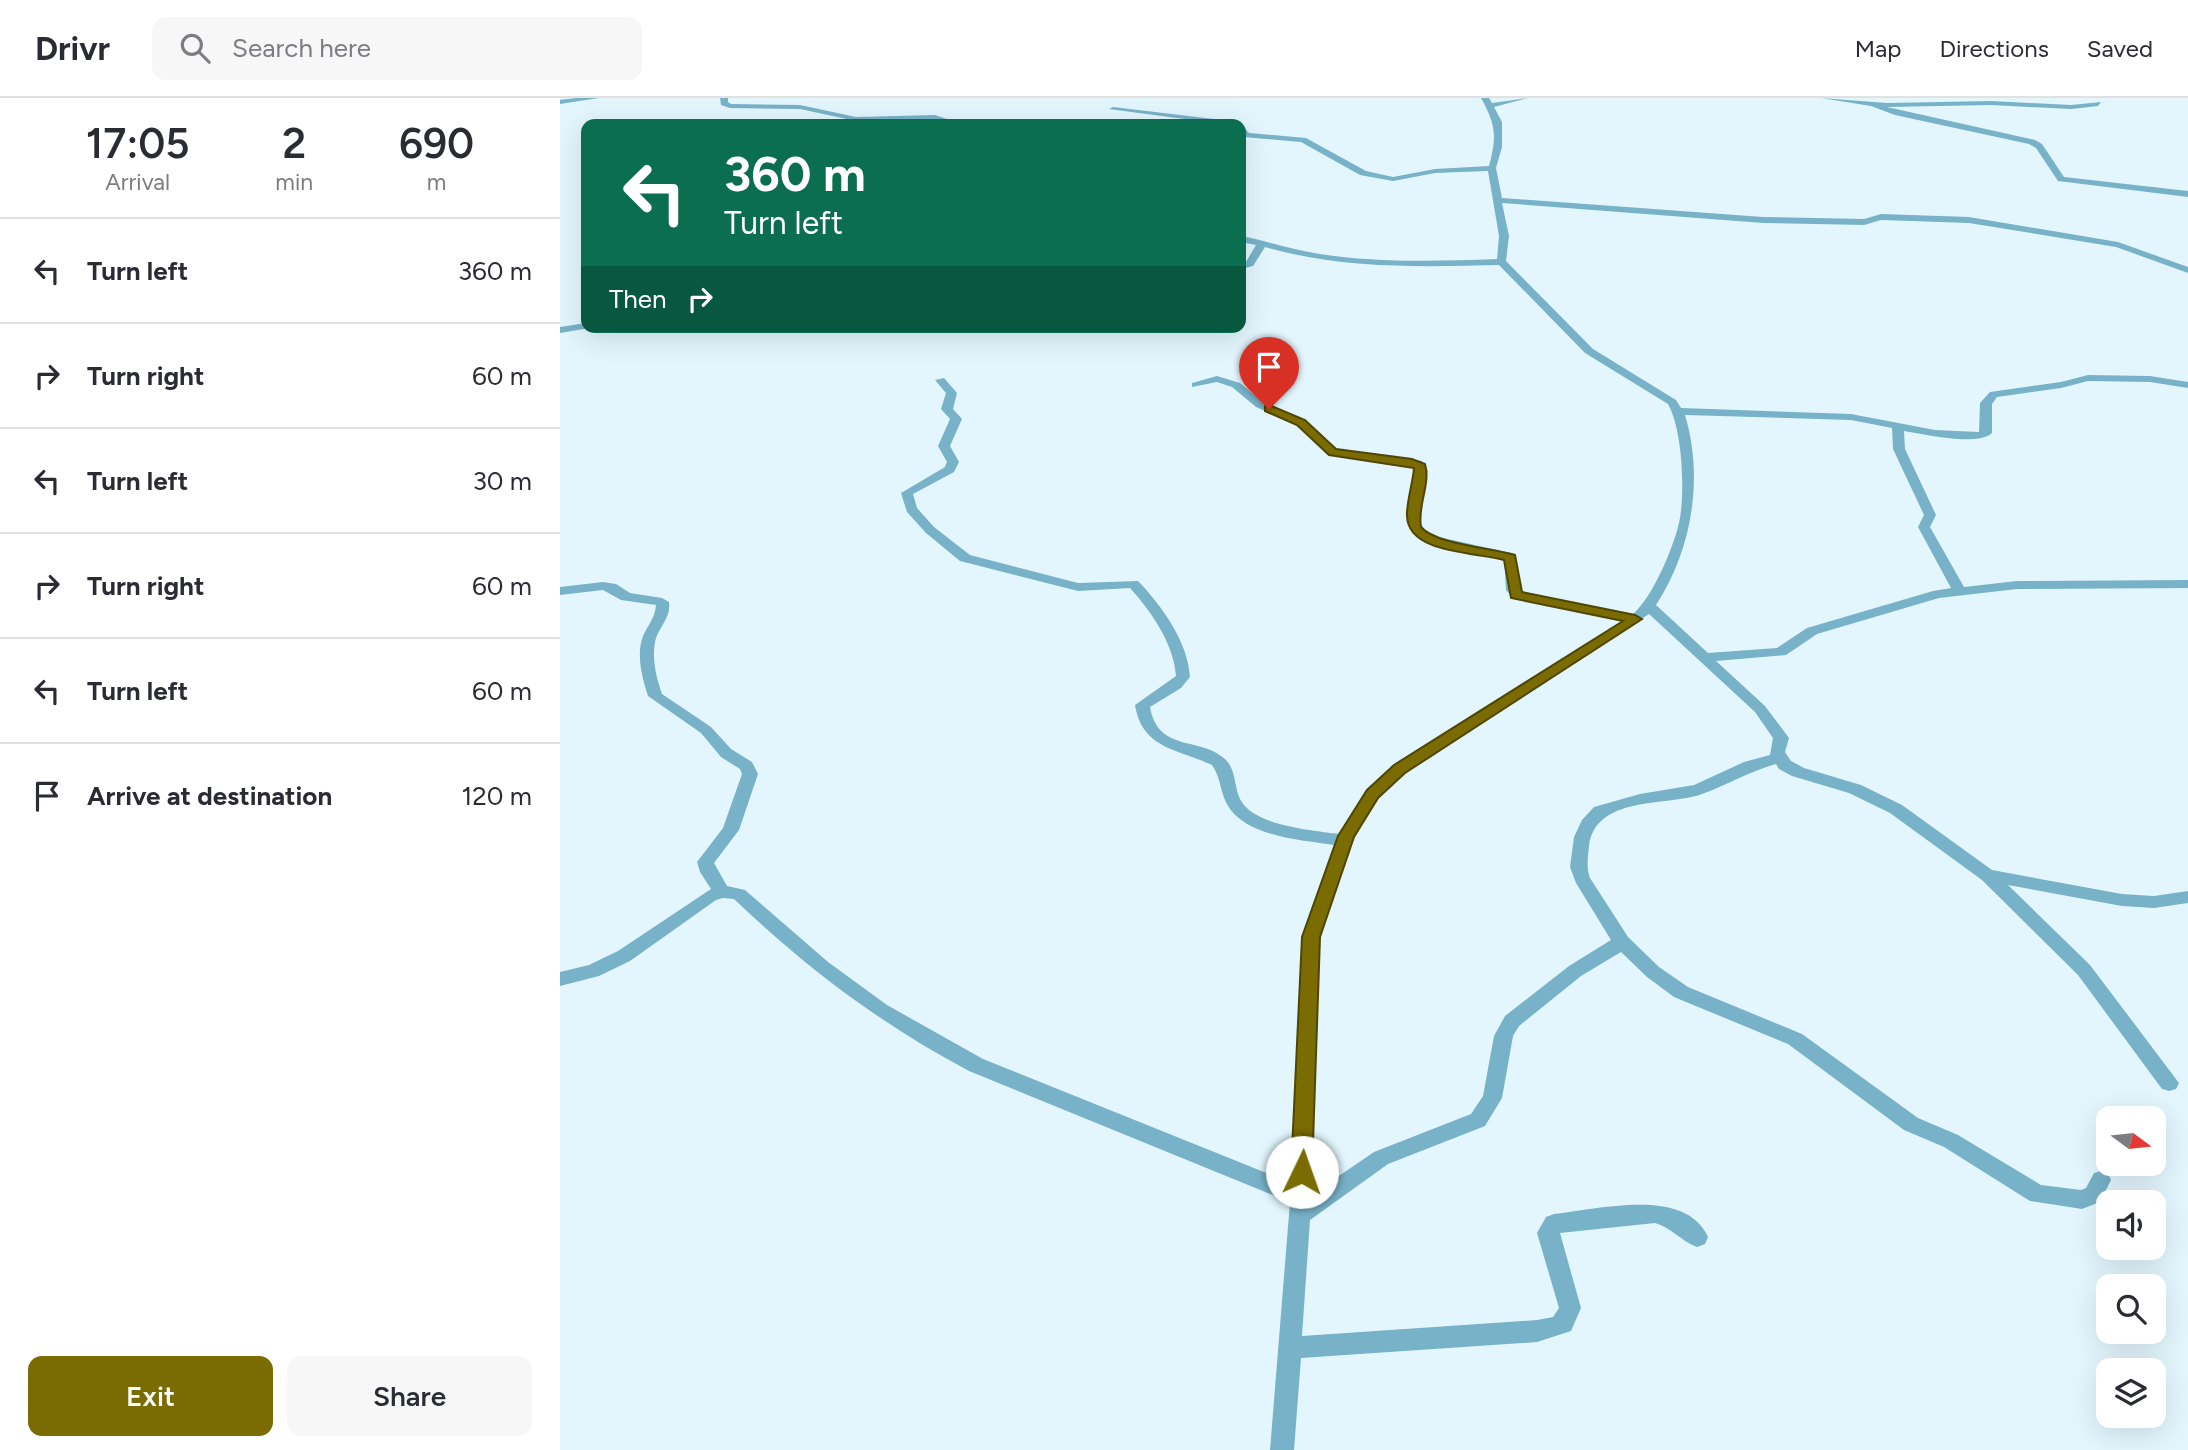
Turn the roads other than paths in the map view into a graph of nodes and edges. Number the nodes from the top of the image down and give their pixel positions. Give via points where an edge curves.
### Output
1 (595, 98) edge
2 (724, 98) edge
3 (1524, 98) edge
4 (1825, 98) edge
5 (560, 102) edge
6 (1488, 102) edge
7 (1870, 102) edge
8 (2098, 104) dead end
9 (1113, 109) dead end
10 (856, 119) edge
11 (856, 119) edge
12 (941, 119) edge
13 (1192, 119) edge
14 (1246, 134) edge
15 (1492, 168) junction
16 (2188, 194) edge
17 (1497, 200) junction
18 (1246, 240) edge
19 (1262, 243) junction
20 (1501, 262) junction
21 (1246, 265) edge
22 (2188, 270) edge
23 (581, 327) edge
24 (560, 330) edge
25 (940, 380) dead end
26 (1196, 385) dead end
27 (2188, 385) edge
28 (1675, 411) junction
29 (1898, 427) junction
30 (2188, 584) edge
31 (560, 591) edge
32 (1959, 591) junction
33 (1649, 606) junction
34 (1635, 619) junction
35 (1706, 657) junction
36 (1777, 752) junction
37 (1344, 842) junction
38 (1987, 875) junction
39 (722, 891) junction
40 (2188, 897) edge
41 (1622, 942) junction
42 (560, 979) edge
43 (2169, 1083) dead end
44 (2101, 1180) dead end
45 (1300, 1206) junction
46 (1697, 1237) dead end
47 (1291, 1348) junction
48 (1282, 1450) edge

1 - 5 street
2 - 10 street via 730,106 800,107
3 - 6 street
4 - 7 street
6 - 15 street via 1498,122
7 - 8 street
7 - 16 street via 1895,113 2032,142 2061,179
9 - 13 street
11 - 12 street
14 - 15 street via 1303,140 1363,173 1388,178
15 - 17 street
17 - 20 street via 1504,236
17 - 22 street via 1763,219 1969,220 2118,245
18 - 19 street
19 - 20 street via 1308,254 1380,261
19 - 21 street
20 - 28 street via 1589,351 1654,389 1672,402
23 - 24 street
25 - 37 street via 952,393 947,410 956,419 944,446 953,462 950,469 907,493 911,509 939,540 973,561 1078,587 1118,583 1137,587 1183,662 1183,677 1176,685 1142,705 1146,720 1163,742 1218,761 1240,813 1286,830
26 - 34 street via 1217,379 1236,385 1260,405 1301,422 1335,453 1416,463 1422,471 1412,514 1420,534 1440,545 1510,557 1516,595
27 - 29 street via 2088,378 1994,394 1986,403 1986,433 1981,436
28 - 29 street via 1851,417
28 - 33 street via 1687,450 1686,518
29 - 32 street via 1899,449 1930,514 1924,527
30 - 32 street via 2017,585
31 - 39 street via 608,585 619,588 626,597 663,602 648,650 655,696 706,730 750,774 731,830 705,862
32 - 35 street via 1825,626 1774,654
33 - 34 street
33 - 35 street
34 - 37 street via 1399,769 1373,794
35 - 36 street via 1769,721 1781,738
36 - 38 street via 1785,765 1798,772 1855,789 1896,809
36 - 41 street via 1779,758 1697,790 1600,811 1588,824 1578,867
37 - 45 street via 1311,937
38 - 40 street via 2122,900
38 - 43 street via 2084,970
39 - 42 street via 624,956 593,971
39 - 45 street via 739,894 825,972 936,1045
41 - 44 street via 1681,992 1795,1038 1911,1124 1951,1141 2037,1194 2082,1200 2093,1195
41 - 45 street via 1574,971 1512,1021 1504,1036 1492,1098 1478,1119 1381,1158
45 - 47 street
46 - 47 street via 1676,1219 1654,1213 1554,1224 1548,1233 1570,1308 1564,1325 1537,1331
47 - 48 street

